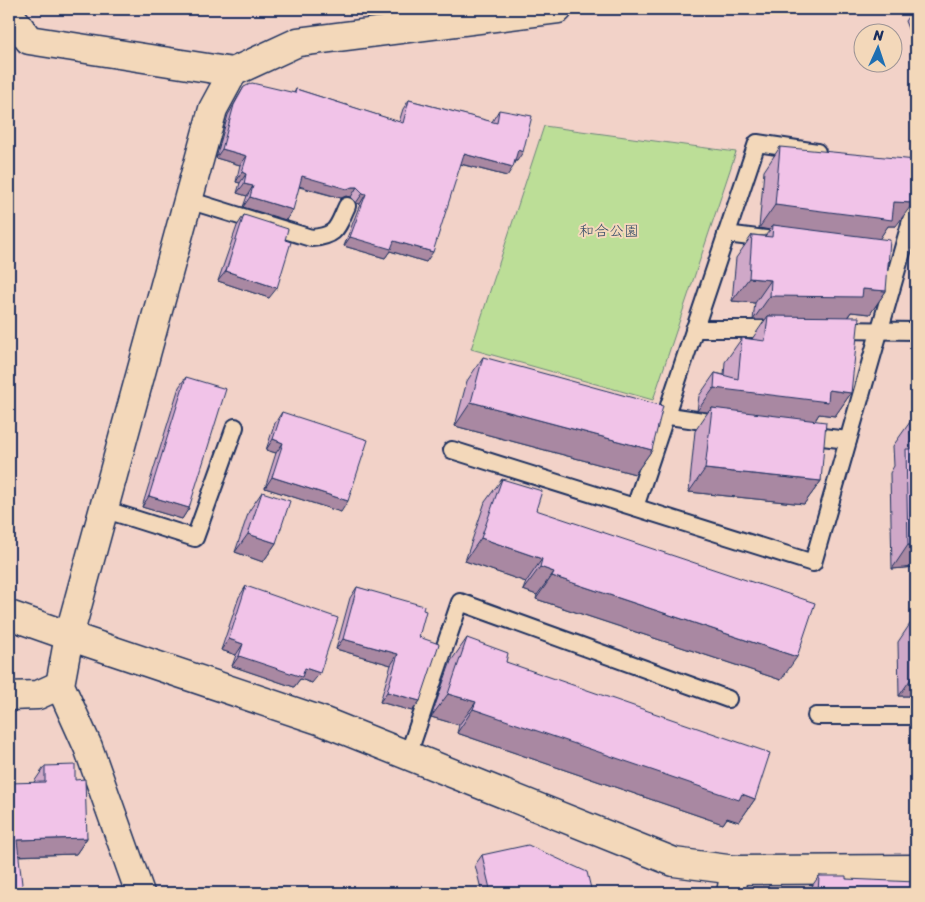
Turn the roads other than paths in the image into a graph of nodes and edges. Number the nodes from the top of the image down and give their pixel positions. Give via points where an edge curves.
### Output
1 (558, 9) edge
2 (9, 13) edge
3 (19, 38) edge
4 (233, 72) junction
5 (832, 154) edge
6 (188, 200) junction
7 (916, 203) edge
8 (347, 206) edge
9 (726, 234) junction
10 (794, 243) edge
11 (882, 254) edge
12 (901, 257) junction
13 (694, 329) junction
14 (792, 330) edge
15 (821, 330) edge
16 (880, 331) junction
17 (916, 331) edge
18 (646, 411) edge
19 (665, 417) junction
20 (234, 427) dead end
21 (742, 427) edge
22 (790, 433) edge
23 (848, 440) junction
24 (452, 450) dead end
25 (635, 507) junction
26 (103, 509) junction
27 (9, 615) edge
28 (68, 636) junction
29 (60, 685) junction
30 (9, 696) edge
31 (728, 699) dead end
32 (816, 716) dead end
33 (916, 716) edge
34 (408, 755) junction
35 (916, 869) edge
36 (733, 882) edge
37 (140, 893) edge

1 - 4 street via 298,42
2 - 3 street
3 - 4 street
4 - 6 street via 213,109
5 - 9 lane via 757,143
6 - 8 lane via 312,238 325,237 335,231
6 - 26 street
7 - 12 lane
9 - 10 lane
9 - 13 lane
11 - 12 lane
12 - 16 lane
13 - 14 lane
13 - 19 lane
15 - 16 lane
16 - 17 lane
16 - 23 lane
18 - 19 lane
19 - 21 lane
19 - 25 lane
20 - 26 lane via 195,538
22 - 23 lane
23 - 25 lane via 813,563
24 - 25 lane
26 - 28 street
27 - 28 street
28 - 29 street
28 - 34 street via 322,721
29 - 30 street via 38,695
29 - 37 street via 88,746
31 - 34 lane via 460,602
32 - 33 lane
34 - 36 street via 674,862
35 - 36 street

